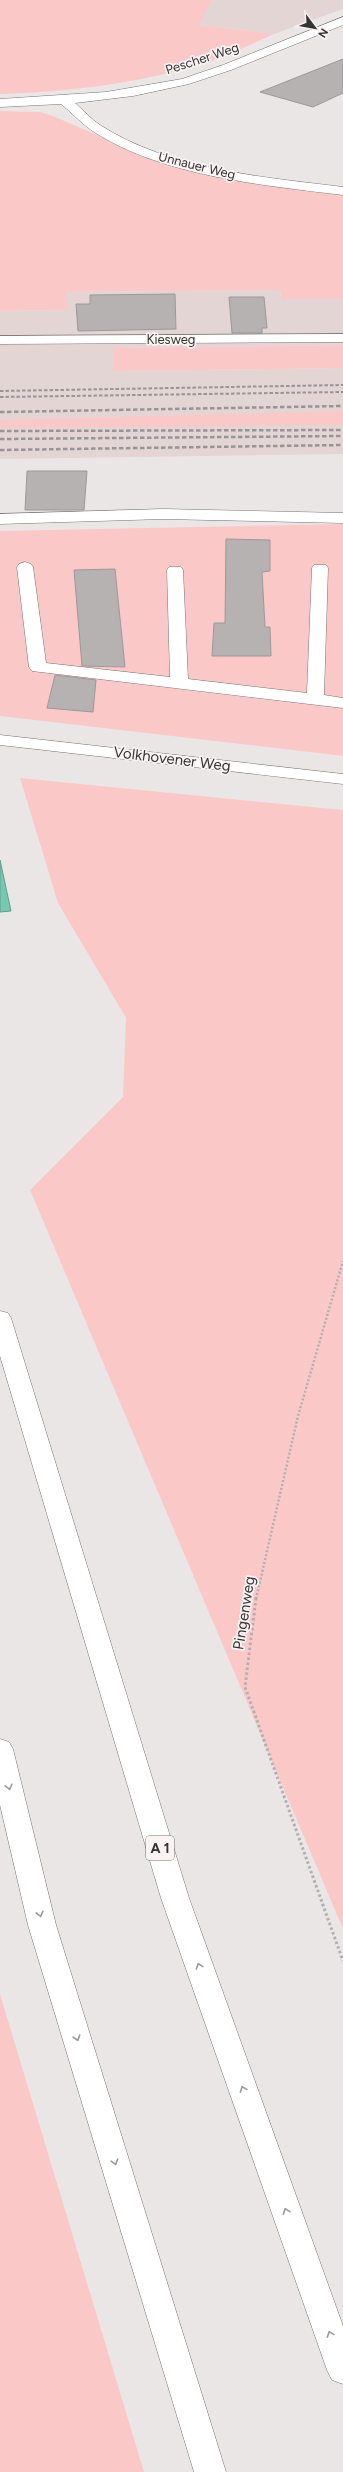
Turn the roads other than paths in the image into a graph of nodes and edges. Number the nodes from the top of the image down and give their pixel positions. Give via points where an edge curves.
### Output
1 (343, 21) edge
2 (65, 101) junction
3 (0, 103) edge
4 (343, 191) edge
5 (343, 338) edge
6 (0, 340) edge
7 (343, 518) edge
8 (0, 519) edge
9 (25, 567) dead end
10 (320, 568) dead end
11 (175, 570) dead end
12 (179, 683) junction
13 (315, 699) junction
14 (343, 703) edge
15 (0, 740) edge
16 (343, 779) edge
17 (0, 1318) edge
18 (0, 1749) edge
19 (343, 2370) edge
20 (210, 2472) edge

1 - 2 main road, Pescher Weg via 203,76 170,85
2 - 3 main road, Pescher Weg
2 - 4 main road, Unnauer Weg via 99,130 154,154 254,178
5 - 6 main road, Kiesweg
7 - 8 main road via 163,514
9 - 12 main road via 38,667
10 - 13 main road
11 - 12 main road
12 - 13 main road
13 - 14 main road
15 - 16 main road, Volkhovener Weg
19 -> 17 main road, A 1 via 175,1898
18 -> 20 main road via 42,1925

